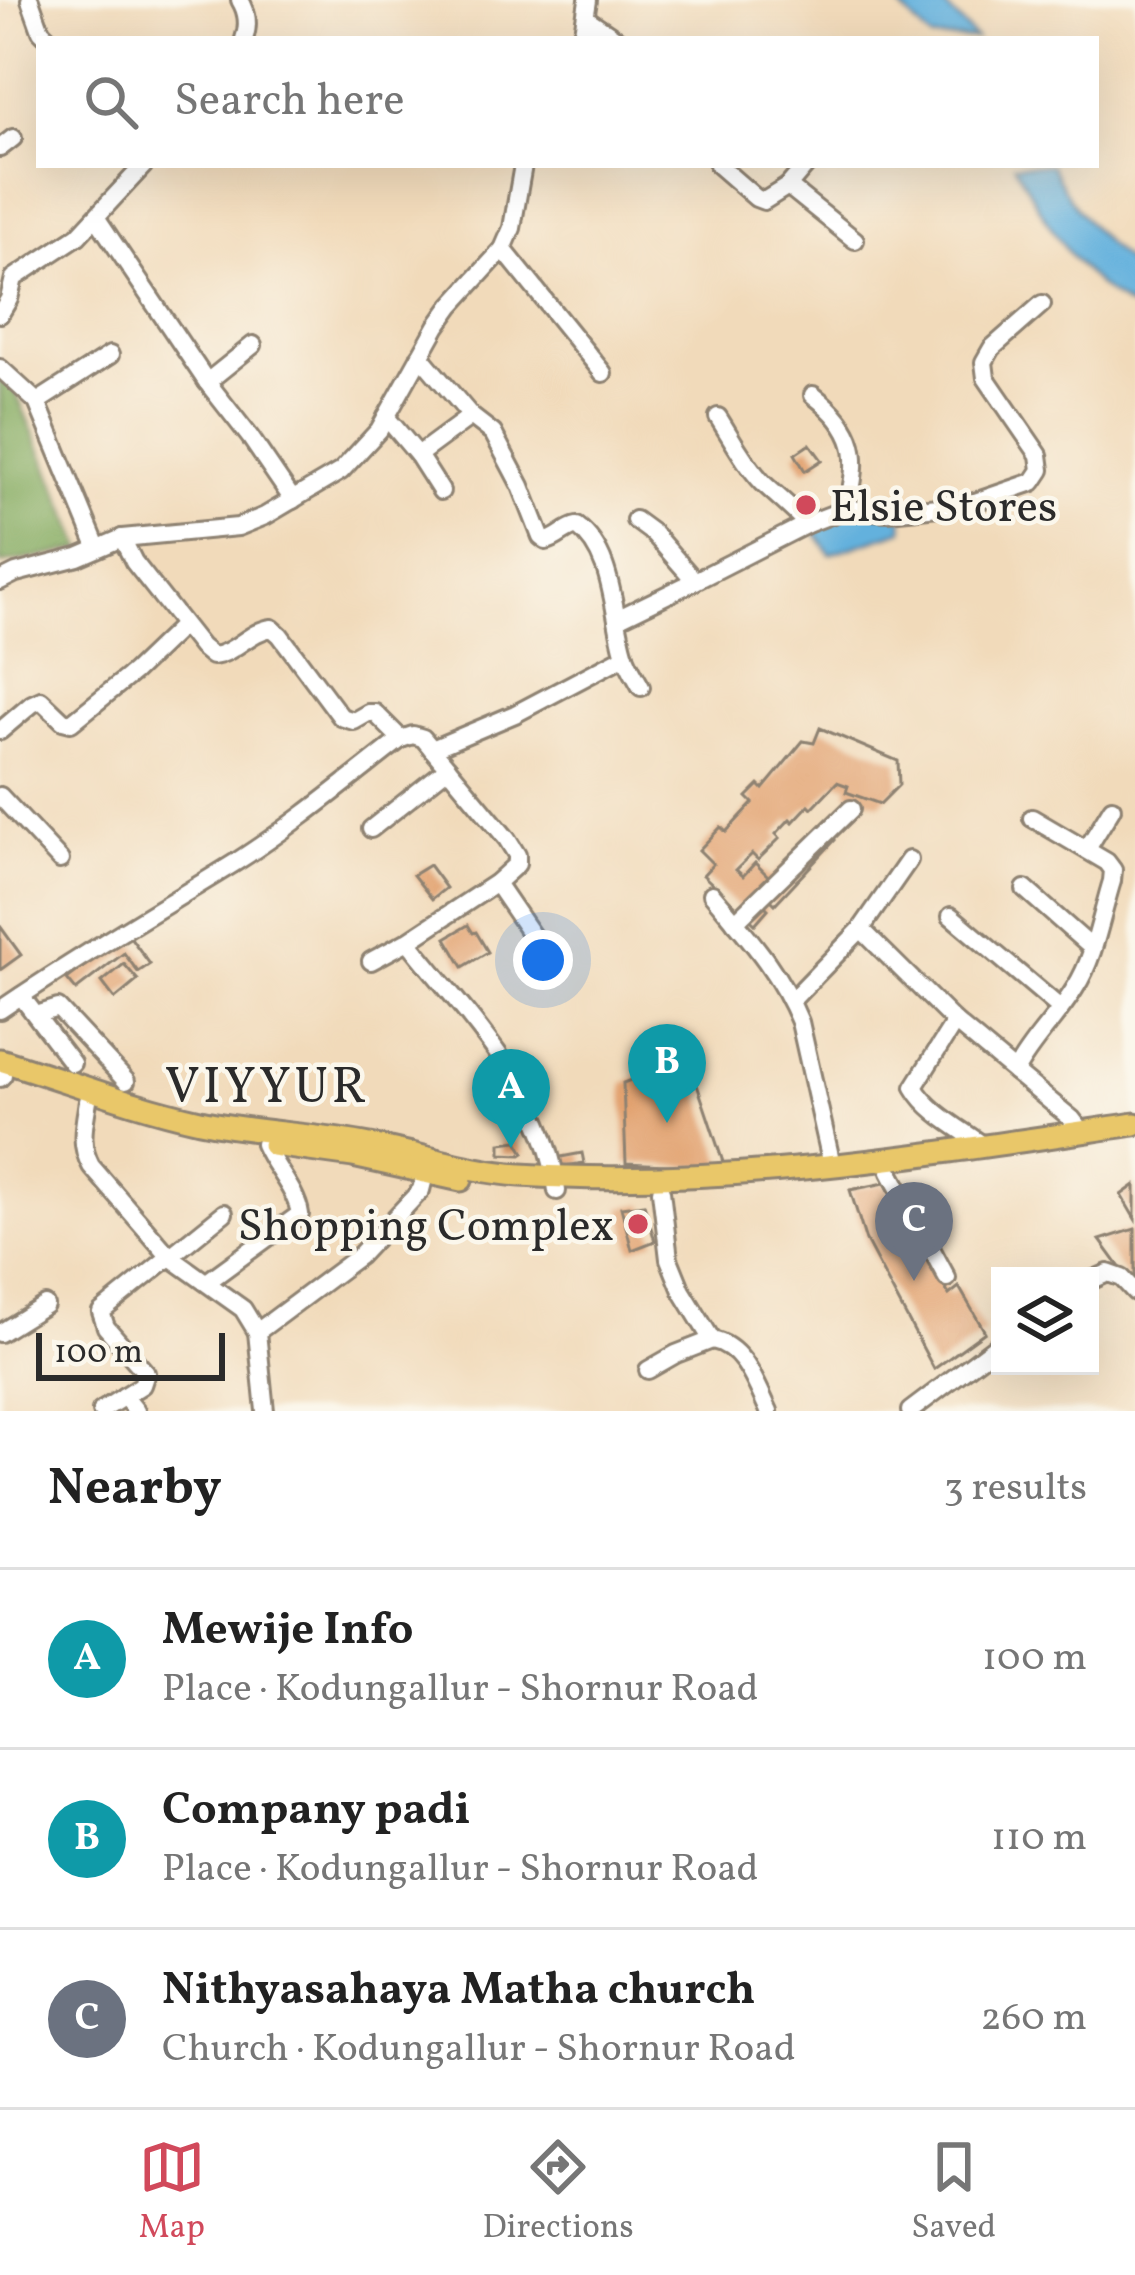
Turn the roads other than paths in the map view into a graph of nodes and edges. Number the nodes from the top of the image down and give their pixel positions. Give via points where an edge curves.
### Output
1 (30, 0) edge
2 (240, 0) edge
3 (582, 6) edge
4 (45, 36) edge
5 (245, 36) edge
6 (614, 36) edge
7 (141, 168) edge
8 (522, 168) edge
9 (721, 168) edge
10 (803, 168) edge
11 (788, 186) junction
12 (96, 217) junction
13 (855, 240) dead end
14 (503, 249) junction
15 (1042, 304) dead end
16 (0, 314) edge
17 (253, 345) dead end
18 (110, 356) dead end
19 (420, 356) junction
20 (0, 368) edge
21 (603, 373) dead end
22 (207, 382) junction
23 (813, 395) dead end
24 (37, 402) junction
25 (471, 416) junction
26 (386, 417) junction
27 (718, 417) dead end
28 (418, 455) junction
29 (441, 491) dead end
30 (293, 500) junction
31 (846, 509) junction
32 (635, 520) dead end
33 (807, 524) junction
34 (122, 538) junction
35 (97, 547) junction
36 (0, 581) edge
37 (695, 581) junction
38 (617, 619) junction
39 (183, 625) junction
40 (625, 656) junction
41 (641, 687) dead end
42 (0, 731) edge
43 (400, 740) junction
44 (432, 749) junction
45 (448, 768) junction
46 (0, 796) edge
47 (1112, 808) dead end
48 (851, 809) dead end
49 (1032, 818) dead end
50 (371, 829) dead end
51 (1087, 849) junction
52 (60, 860) dead end
53 (909, 860) dead end
54 (496, 883) junction
55 (1025, 889) dead end
56 (712, 895) dead end
57 (951, 916) dead end
58 (735, 922) junction
59 (861, 929) junction
60 (408, 940) junction
61 (1092, 948) junction
62 (548, 959) dead end
63 (371, 961) dead end
64 (21, 996) junction
65 (791, 1001) junction
66 (1060, 1008) junction
67 (0, 1010) edge
68 (36, 1015) junction
69 (955, 1022) junction
70 (72, 1063) dead end
71 (1, 1072) edge
72 (1015, 1072) junction
73 (126, 1082) dead end
74 (88, 1101) junction
75 (1135, 1124) edge
76 (1082, 1132) junction
77 (1135, 1138) edge
78 (264, 1144) junction
79 (984, 1146) junction
80 (832, 1165) junction
81 (890, 1172) junction
82 (425, 1174) junction
83 (557, 1184) junction
84 (662, 1191) junction
85 (224, 1213) dead end
86 (170, 1257) junction
87 (1099, 1277) edge
88 (947, 1278) dead end
89 (207, 1282) junction
90 (1135, 1292) edge
91 (45, 1305) dead end
92 (257, 1332) junction
93 (0, 1333) edge
94 (712, 1340) junction
95 (991, 1349) edge
96 (649, 1370) dead end
97 (130, 1404) edge
98 (919, 1408) edge
99 (101, 1411) edge
100 (265, 1411) edge
101 (769, 1411) edge

1 - 4 street
2 - 5 street
3 - 6 street
7 - 12 street
8 - 14 street
9 - 11 street via 764,201
10 - 11 street
11 - 13 street
12 - 16 street via 14,278
12 - 22 street
14 - 19 street via 461,293
14 - 21 street
15 - 31 street via 984,362 986,378 1040,455 1033,482 969,504
17 - 22 street
18 - 24 street
19 - 25 street
19 - 26 street
20 - 24 street
22 - 30 street
23 - 31 street via 835,412 852,443 856,478
24 - 35 street
25 - 28 street
25 - 38 street via 494,433 541,537 584,530 606,569
26 - 28 street
26 - 30 street via 341,471
27 - 33 street via 763,483
28 - 29 street
30 - 34 street via 238,527
31 - 33 street
32 - 37 street
33 - 37 street
34 - 35 street
34 - 39 street
35 - 36 street
37 - 38 street
38 - 40 street
39 - 42 street via 76,720 63,721 40,700
39 - 43 street via 212,656 272,628 341,717 375,713
40 - 41 street
40 - 44 street
43 - 44 street via 413,735
43 - 64 street via 238,860
44 - 45 street
45 - 50 street
45 - 54 street via 517,855
46 - 52 street
47 - 51 street
48 - 58 street
49 - 51 street
51 - 61 street via 1113,870
53 - 59 street
54 - 60 street
54 - 62 street
55 - 61 street
56 - 58 street
57 - 66 street
58 - 65 street
59 - 65 street
59 - 69 street
60 - 63 street
60 - 83 street via 518,1081
61 - 66 street
64 - 67 street
64 - 68 street
65 - 80 street
66 - 72 street
68 - 70 street
68 - 73 street via 58,1008
69 - 72 street
69 - 79 street via 914,1087
71 - 74 main road
71 - 83 main road via 199,1120
72 - 76 street
74 - 78 main road
74 - 86 street via 84,1153
75 - 76 main road
76 - 79 main road
77 - 81 main road
78 - 82 main road
78 - 89 street via 299,1214
79 - 80 main road
80 - 83 main road
81 - 84 main road
81 - 88 street
82 - 83 main road via 510,1189
82 - 92 street via 421,1190 358,1256
83 - 84 main road
84 - 94 street via 669,1259
85 - 86 street
86 - 89 street
86 - 97 street via 101,1312 146,1373
87 - 90 street via 1122,1278
89 - 92 street via 243,1309
91 - 93 street
92 - 100 street
94 - 96 street
94 - 101 street via 734,1348
95 - 98 street
97 - 99 street

